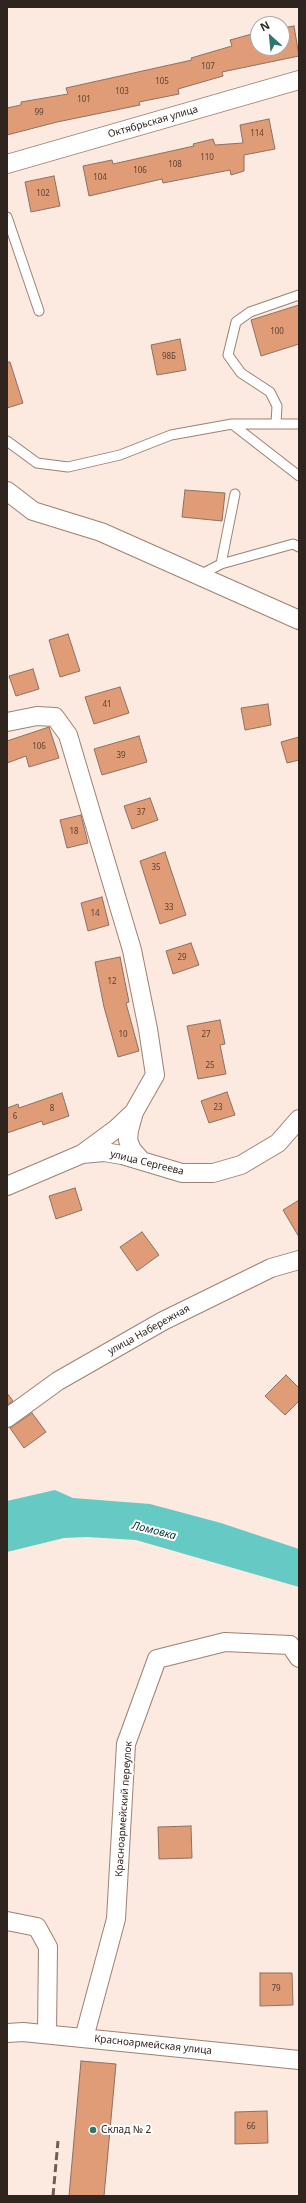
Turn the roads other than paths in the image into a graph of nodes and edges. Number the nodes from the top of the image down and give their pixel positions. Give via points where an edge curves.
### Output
1 (299, 80) edge
2 (7, 164) edge
3 (7, 217) edge
4 (299, 295) edge
5 (39, 311) dead end
6 (276, 423) junction
7 (232, 424) junction
8 (299, 424) edge
9 (7, 441) edge
10 (299, 476) edge
11 (7, 490) edge
12 (235, 494) dead end
13 (299, 547) edge
14 (221, 564) junction
15 (198, 576) junction
16 (299, 620) edge
17 (7, 722) edge
18 (299, 1107) edge
19 (134, 1112) junction
20 (299, 1119) edge
21 (278, 1143) junction
22 (82, 1154) junction
23 (140, 1159) junction
24 (7, 1186) edge
25 (299, 1260) edge
26 (7, 1418) edge
27 (299, 1658) edge
28 (7, 1921) edge
29 (7, 2033) edge
30 (47, 2034) junction
31 (84, 2038) junction
32 (299, 2060) edge

1 - 2 street, Октябрьская улица
3 - 5 lane
4 - 6 lane via 250,312 236,322 228,355 241,373 270,392 277,406
6 - 7 lane
6 - 8 lane
7 - 9 lane via 171,435 120,455 68,467 37,463
7 - 10 lane
11 - 15 street via 33,511 101,532
12 - 14 lane
13 - 14 lane via 293,544
14 - 15 lane
15 - 16 street
17 - 19 street via 37,716 55,717 68,734 132,950 148,1029 155,1075
18 - 21 street
19 - 22 street
19 - 23 street via 128,1140
20 - 21 street, улица Сергеева
21 - 23 street, улица Сергеева via 241,1165 213,1173 182,1172
22 - 23 street, улица Сергеева via 104,1152
22 - 24 street, улица Сергеева
25 - 26 street, улица Набережная via 271,1268 163,1321 58,1381
27 - 31 street, Красноармейский переулок via 290,1645 225,1642 157,1659 126,1744 116,1919
28 - 30 street via 37,1927 48,1947
29 - 30 street, Красноармейская улица
30 - 31 street, Красноармейская улица
31 - 32 street, Красноармейская улица

